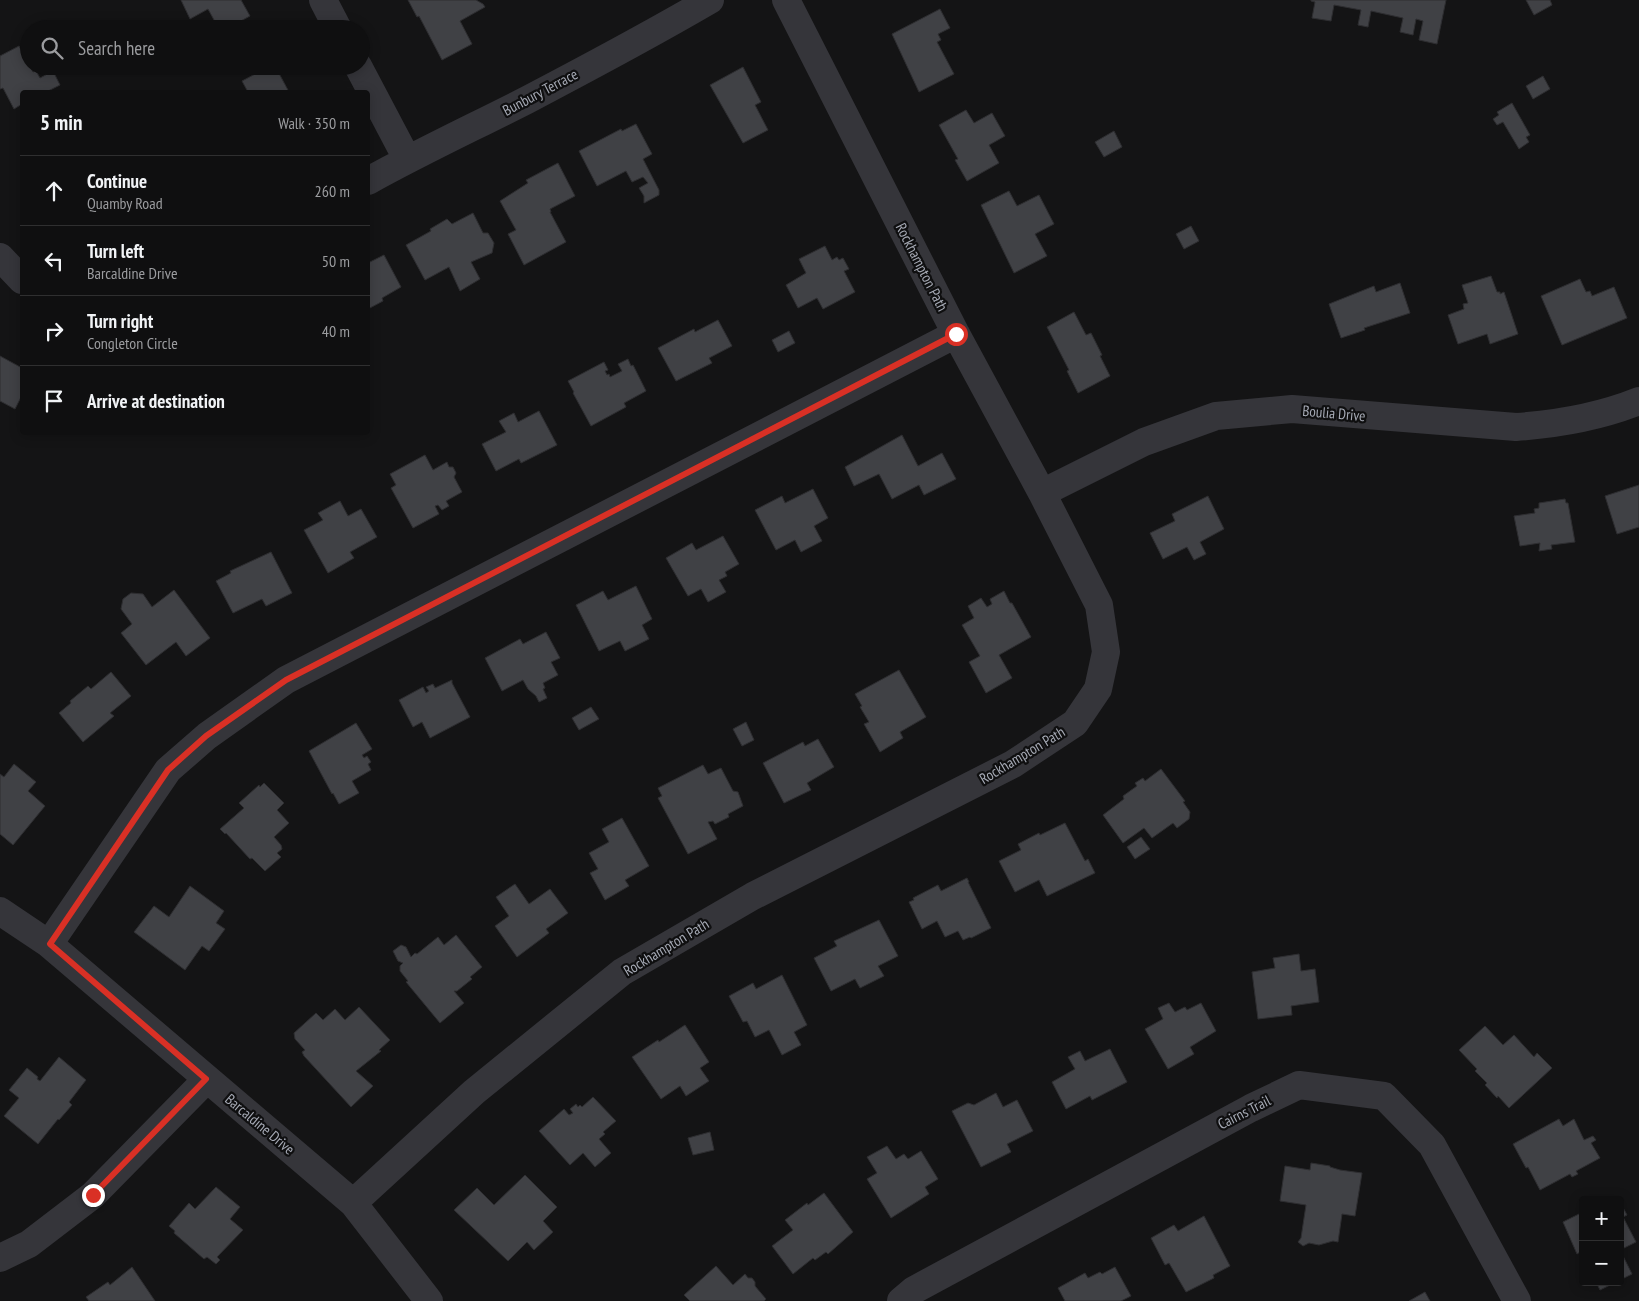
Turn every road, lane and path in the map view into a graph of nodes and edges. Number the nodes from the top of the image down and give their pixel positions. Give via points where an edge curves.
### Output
1 (323, 0) edge
2 (710, 0) edge
3 (786, 0) edge
4 (333, 20) edge
5 (363, 75) edge
6 (407, 159) junction
7 (370, 180) edge
8 (0, 257) edge
9 (20, 278) edge
10 (956, 334) junction
11 (1639, 401) edge
12 (1042, 493) junction
13 (0, 911) edge
14 (50, 944) junction
15 (206, 1079) junction
16 (353, 1203) junction
17 (0, 1258) edge
18 (429, 1301) edge
19 (900, 1301) edge
20 (1517, 1301) edge

1 - 4 street
2 - 6 street, Bunbury Terrace via 526,100
3 - 10 street, Rockhampton Path
5 - 6 street
6 - 7 street, Bunbury Terrace
8 - 9 street
10 - 12 street, Rockhampton Path
10 - 14 street via 286,680 206,736 168,770
11 - 12 street, Boulia Drive via 1553,425 1516,427 1292,409 1216,416 1144,442
12 - 16 street, Rockhampton Path via 1099,605 1106,652 1098,689 1075,723 1013,764 753,896 622,972 474,1092
13 - 14 street, Barcaldine Drive
14 - 15 street, Barcaldine Drive
15 - 16 street, Barcaldine Drive
15 - 17 street via 93,1195 29,1244
16 - 18 street, Barcaldine Drive
19 - 20 street, Cairns Trail via 914,1290 1242,1112 1299,1085 1384,1096 1432,1145

